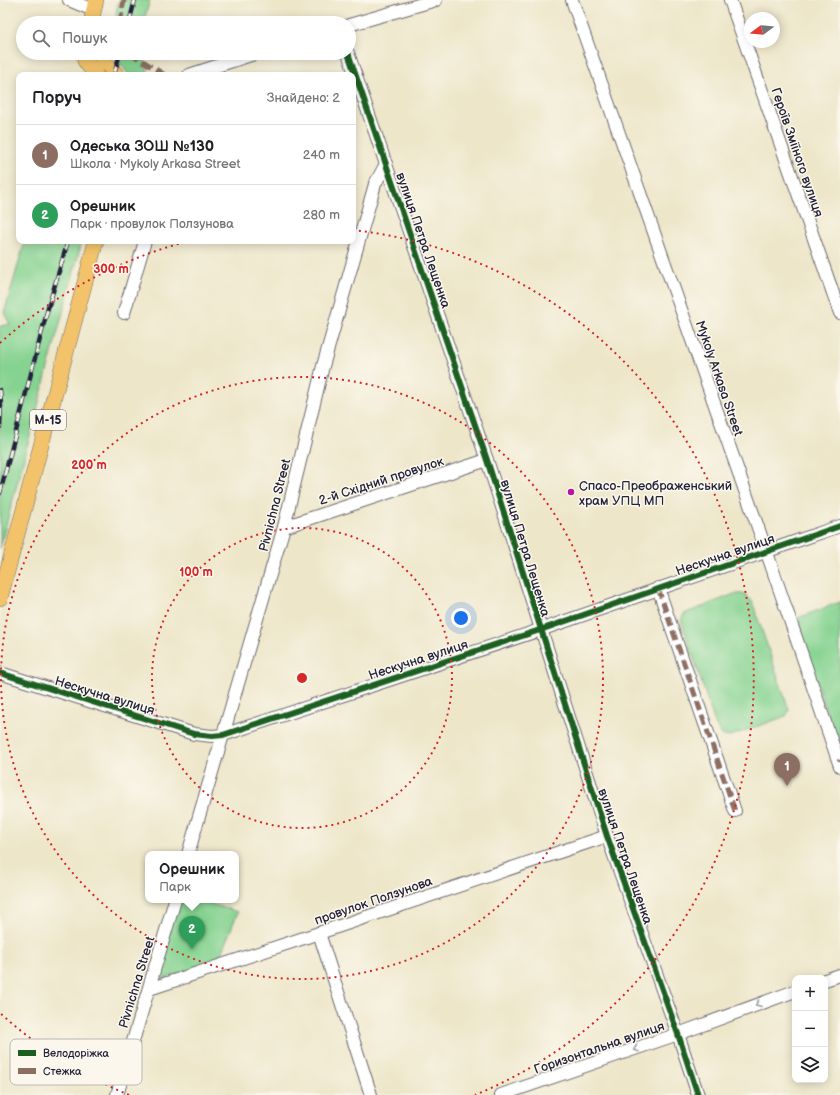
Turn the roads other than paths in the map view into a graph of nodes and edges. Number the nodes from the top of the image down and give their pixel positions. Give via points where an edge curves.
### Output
1 (69, 0) edge
2 (436, 0) edge
3 (572, 0) edge
4 (730, 0) edge
5 (93, 11) edge
6 (356, 23) edge
7 (85, 60) edge
8 (103, 60) edge
9 (235, 60) edge
10 (350, 60) edge
11 (94, 72) edge
12 (114, 72) edge
13 (198, 72) edge
14 (355, 72) edge
15 (356, 76) edge
16 (386, 164) junction
17 (95, 244) edge
18 (145, 244) edge
19 (124, 313) dead end
20 (840, 313) edge
21 (487, 460) junction
22 (840, 526) edge
23 (284, 527) junction
24 (767, 551) junction
25 (658, 588) junction
26 (0, 598) edge
27 (540, 630) junction
28 (0, 673) edge
29 (223, 736) junction
30 (840, 766) edge
31 (735, 811) dead end
32 (607, 836) junction
33 (189, 851) edge
34 (174, 903) edge
35 (318, 933) junction
36 (840, 975) edge
37 (828, 979) edge
38 (149, 989) junction
39 (792, 992) edge
40 (678, 1034) junction
41 (134, 1039) edge
42 (120, 1085) edge
43 (117, 1095) edge
44 (371, 1095) edge
45 (501, 1095) edge
46 (698, 1095) edge

1 - 5 street
2 - 6 street
3 - 24 street, Mykoly Arkasa Street
4 - 20 street, Героїв Зміїного вулиця
7 - 11 main road
8 - 12 main road
9 - 13 street
10 - 14 street, вулиця Петра Лещенка
15 - 16 street, вулиця Петра Лещенка
16 - 21 street, вулиця Петра Лещенка
16 - 23 street, Pivnichna Street via 375,184 323,366
17 - 26 main road, М-15
18 - 19 street
21 - 23 street, 2-й Східний провулок
21 - 27 street, вулиця Петра Лещенка
22 - 24 street, Нескучна вулиця
23 - 29 street, Pivnichna Street
24 - 25 street, Нескучна вулиця
24 - 30 street, Mykoly Arkasa Street
25 - 27 street, Нескучна вулиця
25 - 31 street
27 - 29 street, Нескучна вулиця
27 - 32 street, вулиця Петра Лещенка
28 - 29 street, Нескучна вулиця via 194,734
29 - 33 street, Pivnichna Street
32 - 35 street, провулок Ползунова
32 - 40 street, вулиця Петра Лещенка
34 - 38 street, Pivnichna Street
35 - 38 street, провулок Ползунова
35 - 44 street
36 - 37 street
38 - 41 street, Pivnichna Street
39 -> 40 street, Горизонтальна вулиця
40 -> 45 street, Горизонтальна вулиця
40 - 46 street, вулиця Петра Лещенка
42 - 43 street, Pivnichna Street

